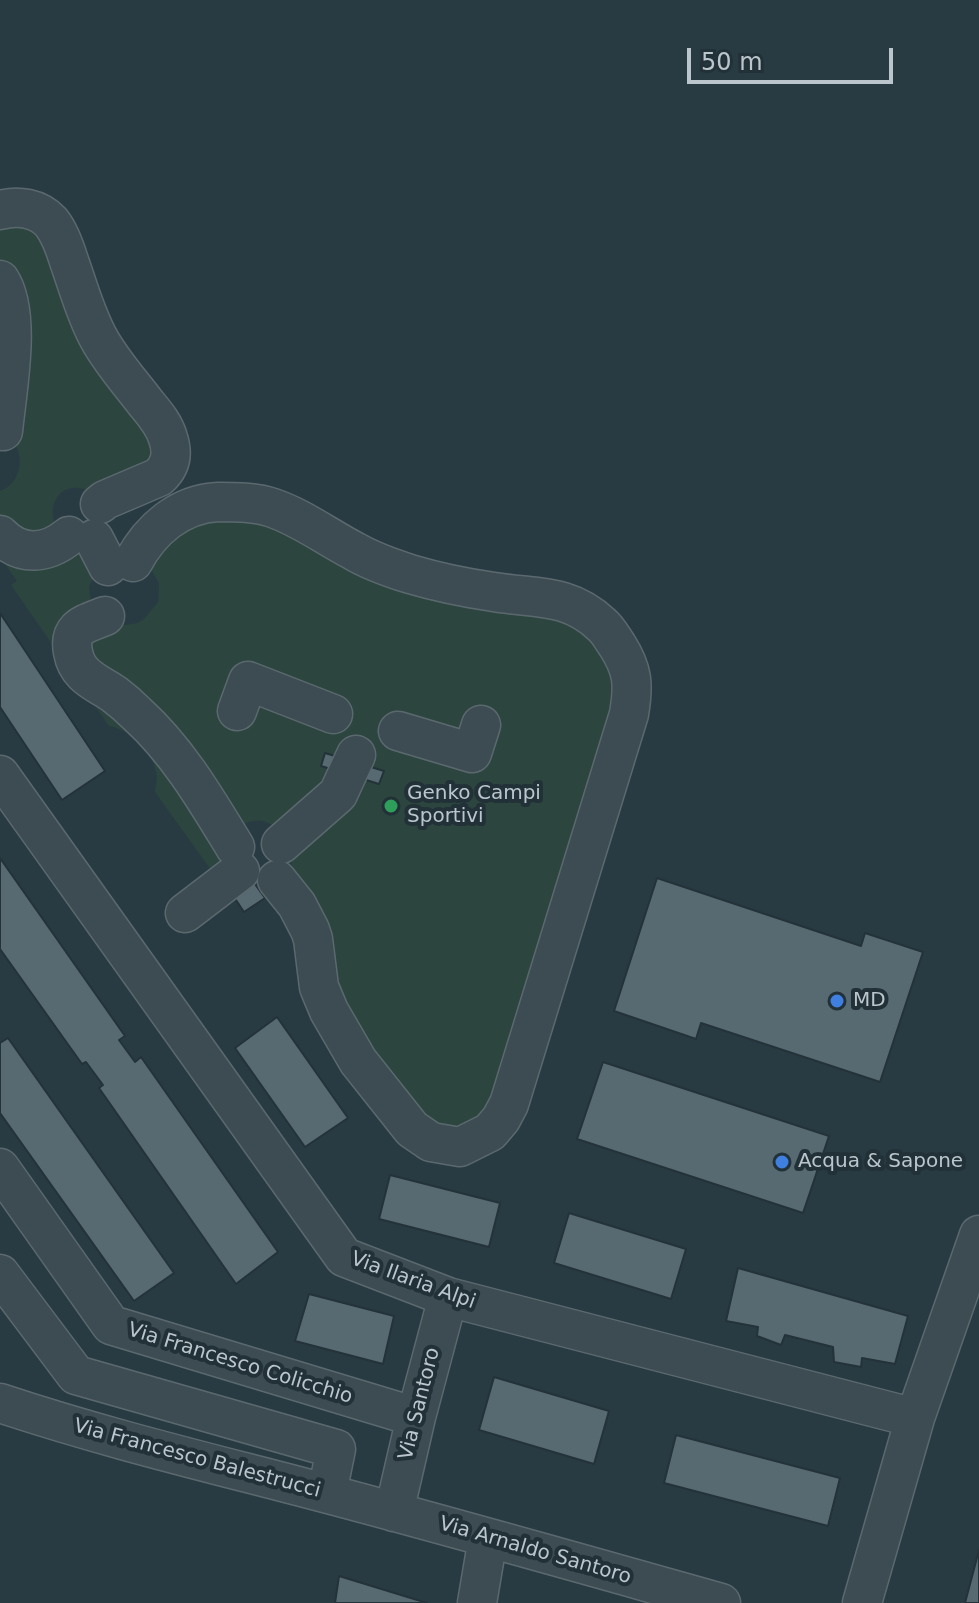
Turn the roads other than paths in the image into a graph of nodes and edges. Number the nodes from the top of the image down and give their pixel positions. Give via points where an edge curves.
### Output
1 (0, 210) edge
2 (0, 280) edge
3 (3, 431) dead end
4 (0, 535) edge
5 (101, 542) junction
6 (105, 616) dead end
7 (237, 711) dead end
8 (333, 714) dead end
9 (481, 725) dead end
10 (398, 731) dead end
11 (356, 755) dead end
12 (0, 775) edge
13 (185, 913) dead end
14 (0, 1168) edge
15 (979, 1235) edge
16 (0, 1274) edge
17 (448, 1297) junction
18 (0, 1403) edge
19 (416, 1417) junction
20 (915, 1418) junction
21 (327, 1493) junction
22 (394, 1512) junction
23 (488, 1538) junction
24 (477, 1603) edge
25 (721, 1603) edge
26 (862, 1603) edge

1 - 5 street via 26,208 50,220 95,333 167,436 171,457 166,471 105,500
2 - 3 street via 8,295 12,327
4 - 5 street via 28,552
5 - 11 street via 143,543 192,506 243,502 272,508 394,569 480,590 551,597 578,607 604,626 628,665 633,695 629,714 509,1104 490,1132 460,1147 431,1142 412,1129 358,1061 319,987 313,939 279,862 338,794
6 - 13 street via 74,632 72,649 79,667 154,731 191,779 238,859
7 - 8 street via 248,681
9 - 10 street via 472,753
12 - 17 street, Via Ilaria Alpi via 344,1257
14 - 19 street, Via Francesco Colicchio via 111,1325
15 - 20 street
16 - 21 street via 76,1375 336,1449
17 - 19 street, Via Santoro
17 - 20 street, Via Ilaria Alpi
18 - 21 street, Via Francesco Balestrucci
19 - 22 street, Via Santoro
20 - 26 street
21 - 22 street, Via Francesco Balestrucci
22 - 23 street, Via Arnaldo Santoro
23 - 24 street
23 - 25 street, Via Arnaldo Santoro

